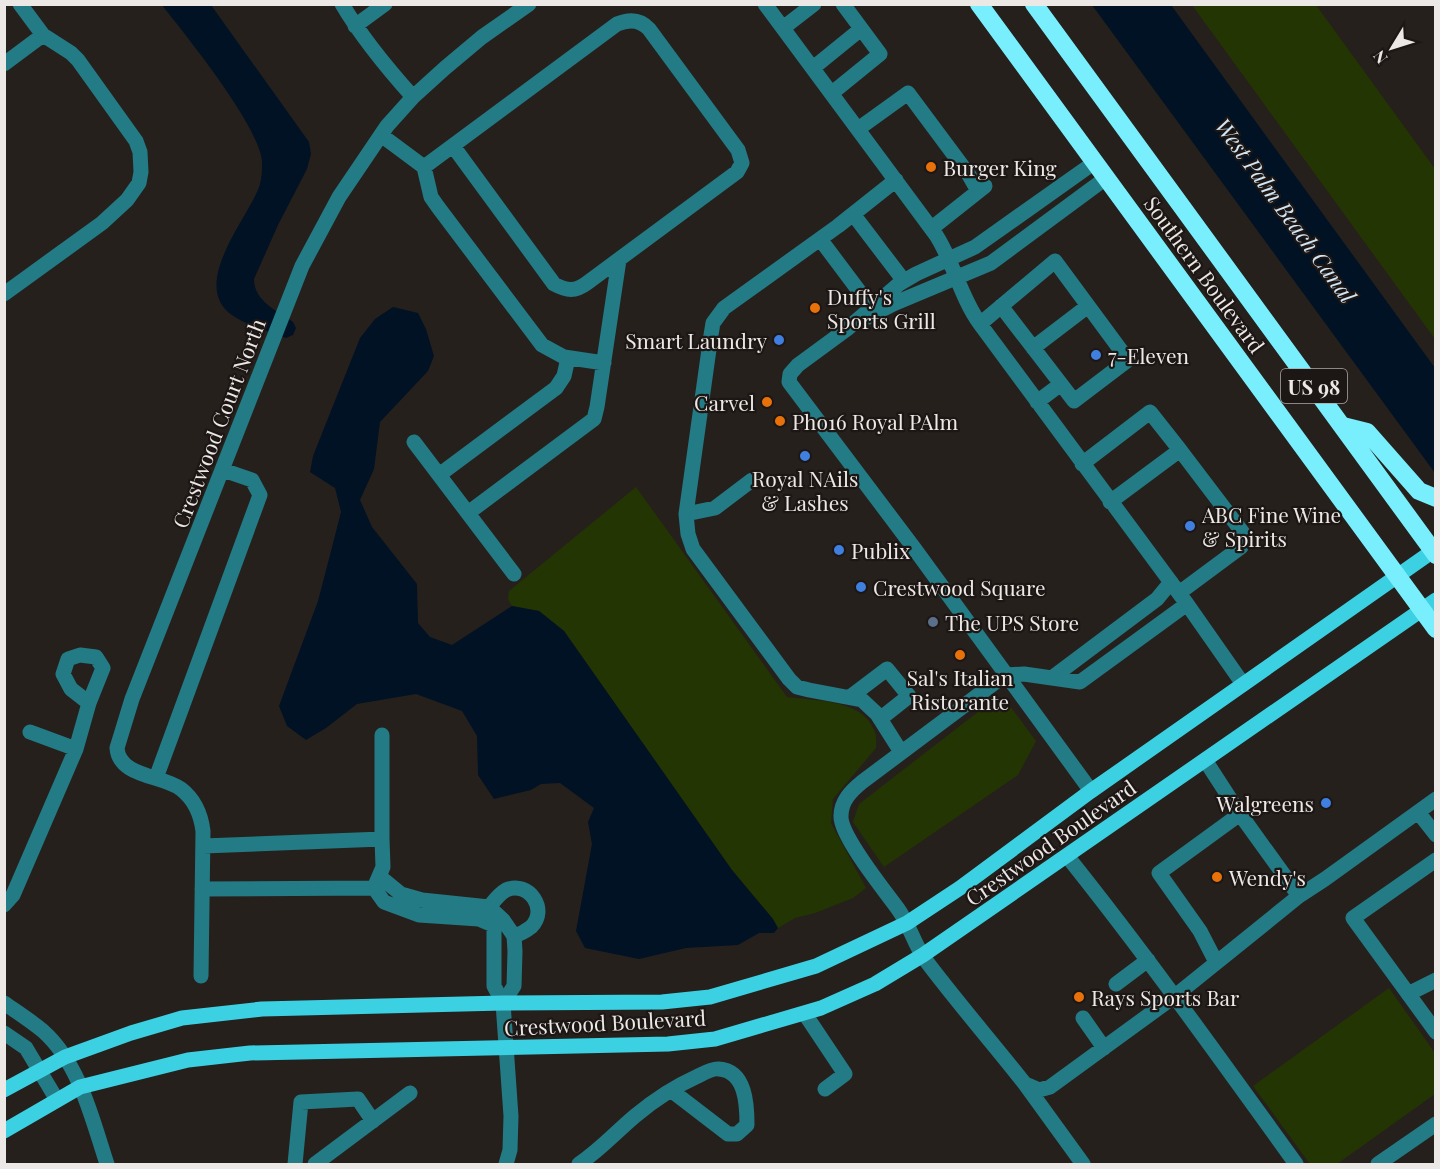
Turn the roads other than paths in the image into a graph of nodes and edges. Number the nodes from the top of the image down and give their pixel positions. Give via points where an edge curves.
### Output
1 (20, 4) edge
2 (342, 4) edge
3 (385, 4) edge
4 (529, 4) edge
5 (765, 4) edge
6 (814, 4) edge
7 (843, 4) edge
8 (979, 4) edge
9 (1034, 4) edge
10 (355, 26) junction
11 (783, 28) junction
12 (861, 29) junction
13 (43, 35) junction
14 (4, 64) edge
15 (813, 68) junction
16 (832, 93) junction
17 (414, 97) junction
18 (858, 129) junction
19 (381, 135) junction
20 (453, 146) junction
21 (1095, 162) junction
22 (424, 167) junction
23 (1106, 178) junction
24 (896, 180) junction
25 (853, 214) junction
26 (932, 228) junction
27 (820, 239) junction
28 (619, 260) junction
29 (949, 260) junction
30 (956, 278) junction
31 (904, 281) junction
32 (4, 294) edge
33 (1001, 306) junction
34 (1088, 306) junction
35 (872, 307) junction
36 (980, 324) junction
37 (847, 329) junction
38 (1033, 348) junction
39 (568, 357) junction
40 (604, 363) junction
41 (1061, 384) junction
42 (1037, 402) junction
43 (1343, 426) junction
44 (414, 441) dead end
45 (1180, 450) junction
46 (1082, 464) junction
47 (223, 471) junction
48 (439, 475) junction
49 (752, 480) dead end
50 (1436, 498) edge
51 (1110, 502) junction
52 (468, 513) junction
53 (686, 514) junction
54 (1435, 551) edge
55 (514, 574) dead end
56 (1398, 576) junction
57 (1179, 593) junction
58 (1429, 605) edge
59 (1436, 629) edge
60 (1005, 675) junction
61 (1053, 677) junction
62 (1243, 684) junction
63 (850, 698) junction
64 (89, 703) dead end
65 (880, 719) junction
66 (30, 732) dead end
67 (382, 735) dead end
68 (76, 749) junction
69 (901, 753) junction
70 (1205, 760) junction
71 (156, 778) junction
72 (1092, 792) junction
73 (1436, 799) edge
74 (1418, 812) junction
75 (1240, 814) junction
76 (1436, 836) edge
77 (382, 839) junction
78 (203, 846) junction
79 (1067, 856) junction
80 (1436, 860) edge
81 (376, 882) junction
82 (202, 889) junction
83 (1299, 896) junction
84 (4, 905) edge
85 (416, 906) junction
86 (489, 907) junction
87 (907, 923) junction
88 (514, 936) junction
89 (922, 956) junction
90 (1148, 960) junction
91 (1216, 962) junction
92 (201, 975) dead end
93 (1436, 980) edge
94 (1116, 984) dead end
95 (1408, 994) junction
96 (1175, 996) junction
97 (503, 1003) junction
98 (4, 1004) edge
99 (805, 1014) junction
100 (1083, 1018) dead end
101 (1436, 1032) edge
102 (4, 1033) edge
103 (1104, 1048) junction
104 (506, 1049) junction
105 (65, 1057) junction
106 (40, 1070) junction
107 (1025, 1084) junction
108 (80, 1087) junction
109 (825, 1089) dead end
110 (4, 1090) edge
111 (672, 1091) junction
112 (410, 1093) dead end
113 (57, 1100) junction
114 (373, 1121) junction
115 (1436, 1124) edge
116 (4, 1131) edge
117 (107, 1164) edge
118 (295, 1164) edge
119 (315, 1164) edge
120 (506, 1164) edge
121 (579, 1164) edge
122 (1083, 1164) edge
123 (1296, 1164) edge
124 (1378, 1164) edge

1 - 13 street
2 - 10 street
3 - 10 street
4 - 17 street, Crestwood Court North via 482,37
5 - 11 street
6 - 11 street
7 - 12 street
8 - 21 highway, Southern Boulevard / US 98
9 - 43 highway, Southern Boulevard / US 98
10 - 17 street
11 - 15 street
12 - 15 street
12 - 16 street via 880,54
13 - 14 street
13 - 32 street via 78,60 131,131 140,152 141,172 139,183 127,200 102,223
15 - 16 street
16 - 18 street
17 - 19 street, Crestwood Court North
18 - 24 street
18 - 26 street via 908,93 981,188
19 - 22 street
19 - 47 street, Crestwood Court North via 339,197 302,266
20 - 22 street
20 - 28 street via 554,284 563,289 580,289
20 - 28 street via 617,24 631,20 644,24 738,150 742,163 737,172
21 - 23 highway, Southern Boulevard / US 98
21 - 29 street via 975,247
22 - 39 street via 431,197 518,315 542,345
23 - 30 street via 991,263
23 - 56 highway, Southern Boulevard / US 98
24 - 25 street
24 - 26 street
25 - 27 street
25 - 31 street
26 - 29 street
27 - 35 street
27 - 53 street via 724,309 713,323
28 - 40 street
29 - 30 street
29 - 31 street
30 - 36 street
30 - 37 street via 893,304
31 - 35 street
33 - 34 street via 1055,261
33 - 36 street
33 - 38 street
34 - 38 street
34 - 41 street via 1128,360 1074,401
35 - 37 street
36 - 42 street
37 - 60 street via 798,365 789,382
38 - 41 street
39 - 40 street
39 - 48 street via 564,376 556,388
40 - 52 street via 596,414 591,422
41 - 42 street
42 - 46 street
43 - 50 highway via 1367,432 1419,491
43 - 54 highway, Southern Boulevard / US 98
44 - 48 street
45 - 46 street via 1150,412
45 - 51 street
45 - 57 street via 1243,532 1241,547
46 - 51 street
47 - 71 street via 252,480 260,495
47 - 71 street, Crestwood Court North via 132,699 117,747 118,756 129,768
48 - 52 street
49 - 53 street via 715,508
51 - 57 street
52 - 55 street
53 - 63 street via 693,549 789,679 797,687
54 - 56 main road, Crestwood Boulevard
56 - 58 highway, Southern Boulevard / US 98
56 - 62 main road, Crestwood Boulevard
57 - 61 street via 1156,599
57 - 61 street via 1080,682
57 - 62 street
58 - 59 highway, Southern Boulevard / US 98
58 - 70 main road, Crestwood Boulevard
60 - 61 street
60 - 69 street
60 - 72 street
62 - 72 main road, Crestwood Boulevard
63 - 65 street via 862,700
63 - 65 street via 887,669 909,696
64 - 68 street
65 - 69 street
66 - 68 street
67 - 77 street
68 - 84 street via 13,895
69 - 87 street via 849,793 841,817 850,841
70 - 75 street
70 - 79 main road, Crestwood Boulevard
71 - 78 street, Crestwood Court North via 181,789 191,800 201,820
72 - 87 main road, Crestwood Boulevard
73 - 74 street
74 - 76 street
74 - 83 street
75 - 83 street
75 - 91 street via 1159,873 1200,931
77 - 78 street
77 - 81 street via 383,867
78 - 82 street, Crestwood Court North
79 - 89 main road, Crestwood Boulevard
79 - 90 street
80 - 95 street via 1353,918
81 - 82 street
81 - 85 street via 384,902
82 - 92 street, Crestwood Court North
83 - 91 street
85 - 86 street
85 - 97 street via 419,915 478,919 490,924 494,929 494,986
86 - 88 street
86 - 88 street via 506,890 522,889 532,895 538,912 536,920
87 - 89 street
87 - 97 main road, Crestwood Boulevard via 816,966 710,997 662,1002
88 - 97 street via 514,986
89 - 99 main road, Crestwood Boulevard via 875,984
89 - 107 street
90 - 94 street
90 - 96 street
91 - 96 street
93 - 95 street
95 - 101 street
96 - 103 street
96 - 123 street
97 - 104 street
97 - 105 main road, Crestwood Boulevard via 262,1009 182,1018
98 - 105 street via 43,1031
99 - 104 main road, Crestwood Boulevard via 715,1039
99 - 109 street via 845,1074
100 - 103 street
102 - 106 street via 26,1048
103 - 107 street via 1050,1088 1039,1090
104 - 108 main road, Crestwood Boulevard via 250,1053 188,1060
104 - 120 street via 511,1116
105 - 106 main road, Crestwood Boulevard
105 - 108 street
106 - 110 main road, Crestwood Boulevard
106 - 113 street
107 - 122 street
108 - 113 main road, Crestwood Boulevard
108 - 117 street
111 - 111 street via 717,1068 729,1071 743,1087 747,1125 736,1134 728,1134
111 - 121 street via 636,1115
112 - 114 street
113 - 116 main road, Crestwood Boulevard
114 - 118 street via 358,1099 301,1102
114 - 119 street
115 - 124 street

